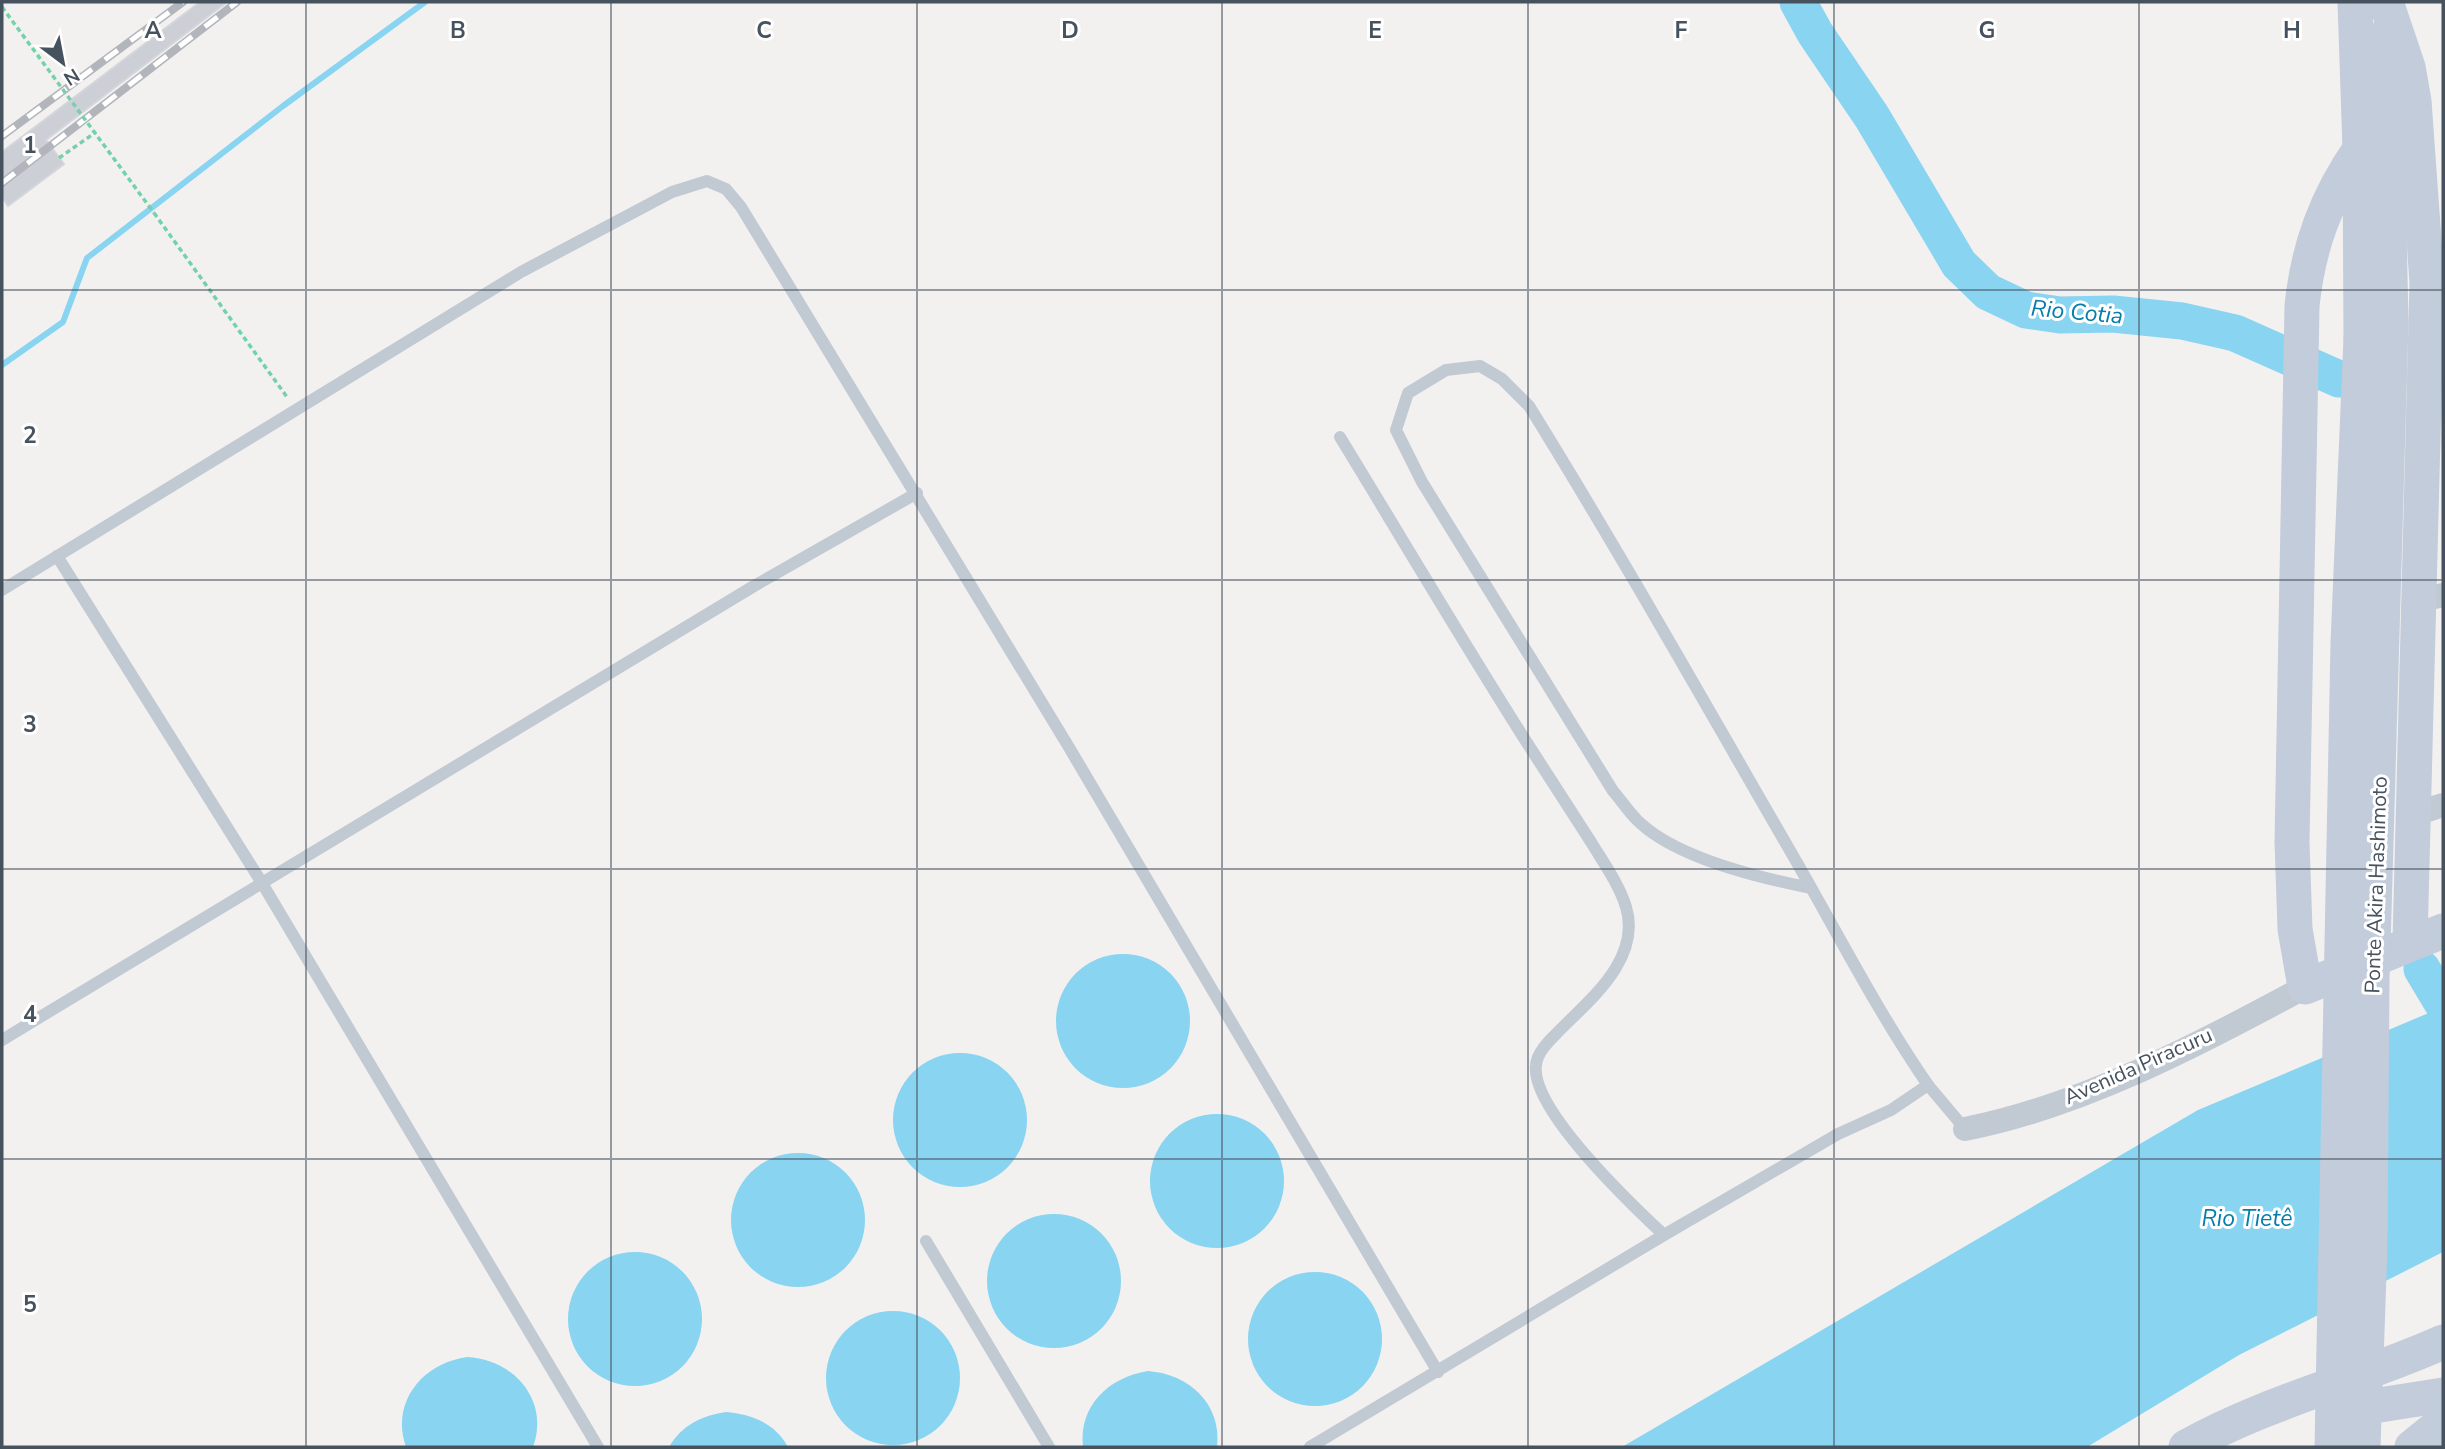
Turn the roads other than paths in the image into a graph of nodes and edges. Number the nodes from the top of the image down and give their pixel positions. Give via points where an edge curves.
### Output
1 (2355, 2) edge
2 (2385, 2) edge
3 (2360, 149) junction
4 (1340, 438) dead end
5 (917, 493) junction
6 (57, 556) junction
7 (2, 590) edge
8 (2431, 598) edge
9 (2428, 810) edge
10 (262, 883) junction
11 (2411, 886) junction
12 (1811, 888) junction
13 (2443, 920) edge
14 (2443, 931) edge
15 (2410, 942) junction
16 (2305, 987) junction
17 (2, 1040) edge
18 (1928, 1085) junction
19 (1965, 1129) joint
20 (1664, 1235) junction
21 (926, 1241) dead end
22 (2443, 1342) edge
23 (2443, 1355) edge
24 (1438, 1372) junction
25 (2443, 1384) edge
26 (2443, 1395) edge
27 (2443, 1422) edge
28 (2230, 1445) edge
29 (598, 1447) edge
30 (1049, 1447) edge
31 (1310, 1447) edge
32 (2186, 1447) edge
33 (2332, 1447) edge
34 (2363, 1447) edge
35 (2412, 1447) edge

1 - 3 main road, Ponte Akira Hashimoto
2 - 8 main road via 2408,67 2425,226 2428,351 2422,410
2 - 34 main road, Ponte Akira Hashimoto, bridge via 2391,323
3 - 16 main road via 2316,230 2306,264 2302,306 2292,887
3 - 33 main road, Ponte Akira Hashimoto, bridge via 2361,338 2348,643
4 - 20 lane via 1609,872 1626,908 1623,956 1597,992 1545,1045 1536,1065 1552,1109 1575,1142
5 - 6 lane via 741,207 726,189 707,181 672,192 521,272
5 - 10 lane
5 - 24 lane
6 - 7 lane
6 - 10 lane
8 - 9 main road
9 - 11 main road
10 - 17 lane
10 - 29 lane
11 - 13 main road via 2430,913
11 - 15 main road
12 - 12 lane via 1751,876 1709,860 1638,821 1613,791 1422,482 1396,430 1408,393 1446,370 1480,366 1502,379 1529,406
12 - 18 lane
14 - 15 main road
15 - 16 main road
16 - 19 street, Avenida Piracuru via 2095,1089 2005,1121
18 - 19 lane
18 - 20 lane
20 - 24 lane
21 - 30 lane
22 - 32 main road via 2228,1423
23 - 25 main road via 2438,1364
24 - 31 lane
26 - 28 main road via 2295,1419
27 - 35 main road

